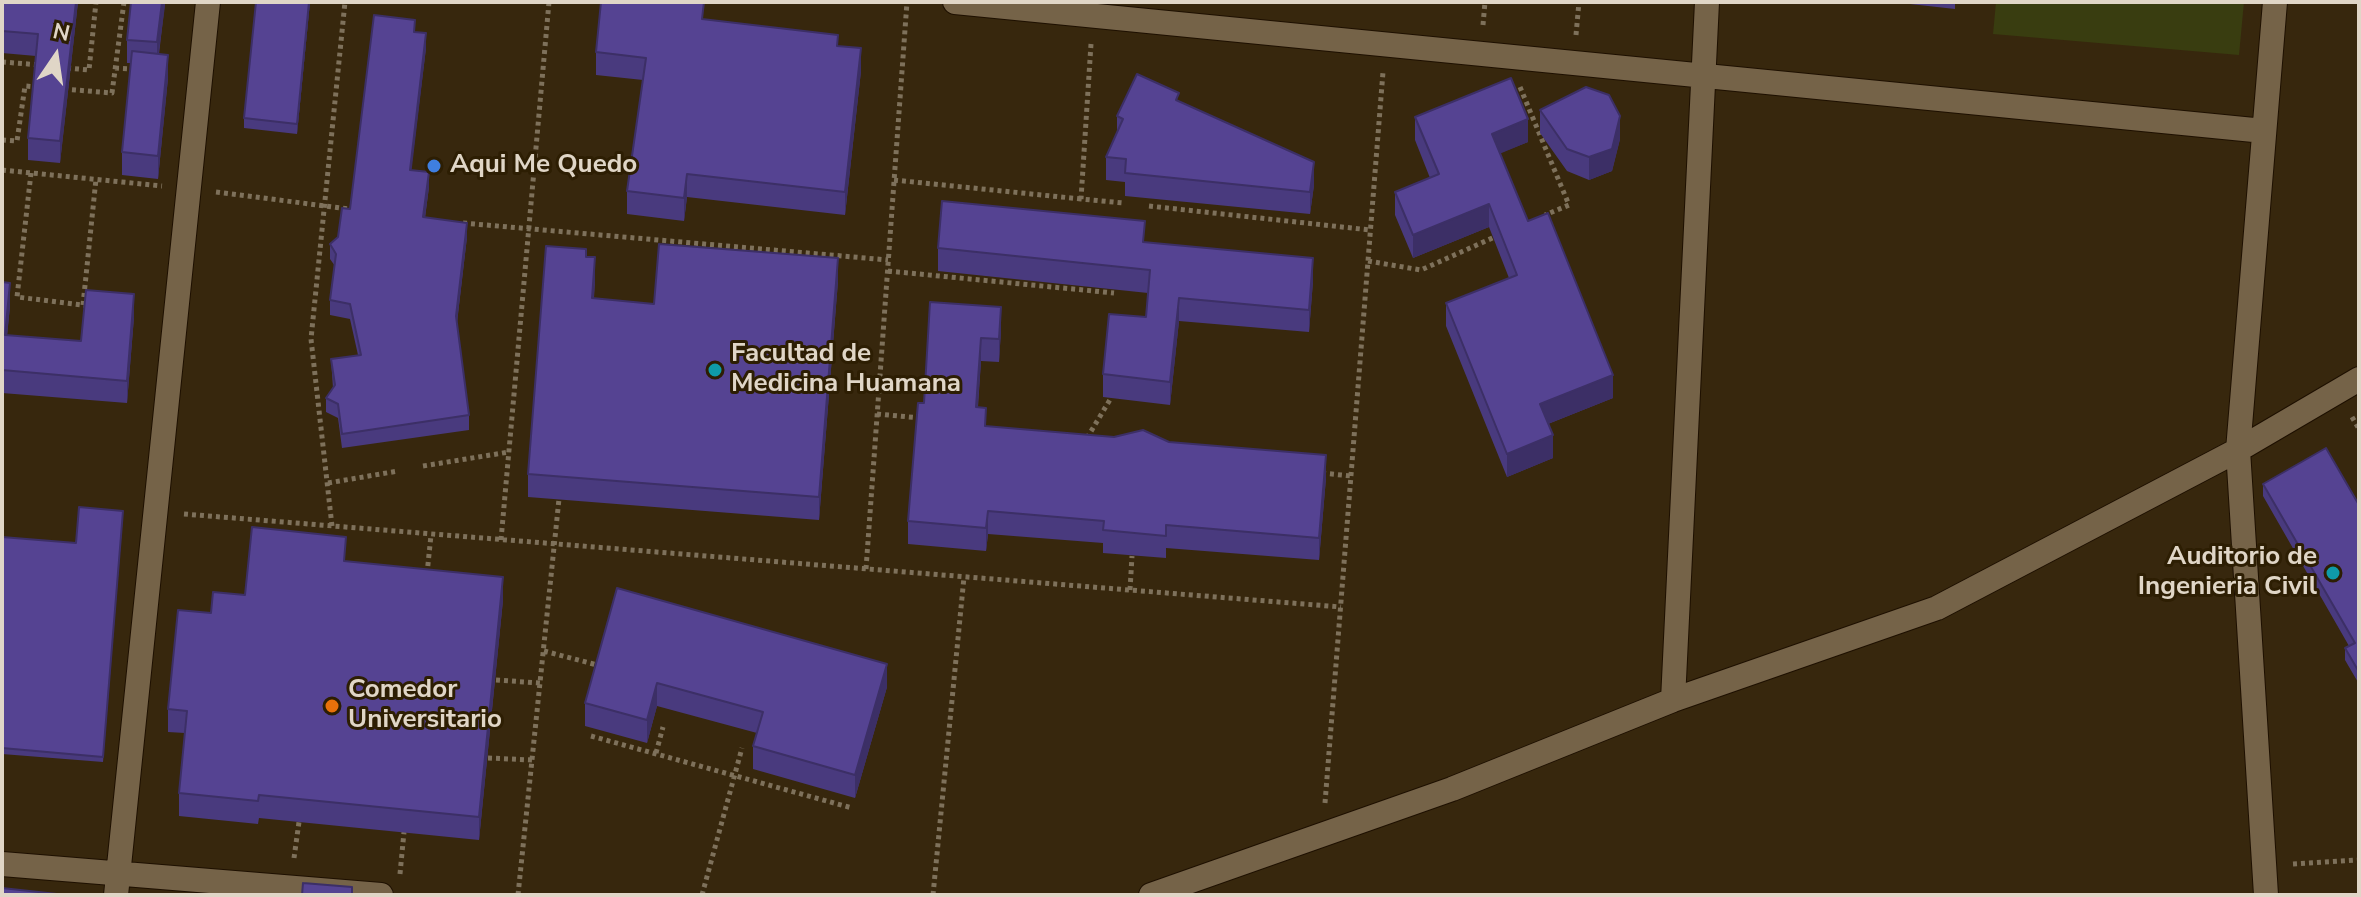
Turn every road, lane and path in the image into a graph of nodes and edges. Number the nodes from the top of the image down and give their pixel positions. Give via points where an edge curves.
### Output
1 (96, 2) edge
2 (124, 2) edge
3 (208, 2) edge
4 (345, 2) edge
5 (549, 2) edge
6 (907, 2) edge
7 (955, 2) edge
8 (1707, 2) edge
9 (2275, 2) edge
10 (1093, 15) junction
11 (1385, 45) junction
12 (1507, 57) junction
13 (2, 62) edge
14 (46, 66) edge
15 (60, 67) edge
16 (115, 68) junction
17 (144, 70) edge
18 (1703, 76) junction
19 (40, 87) edge
20 (54, 88) edge
21 (2264, 131) junction
22 (2, 140) edge
23 (31, 173) edge
24 (96, 179) dead end
25 (894, 180) junction
26 (1081, 199) junction
27 (1124, 203) edge
28 (1149, 206) edge
29 (1542, 216) edge
30 (454, 222) edge
31 (1370, 230) junction
32 (529, 231) junction
33 (1502, 234) edge
34 (888, 260) junction
35 (1368, 261) junction
36 (888, 271) junction
37 (1114, 293) edge
38 (2, 296) edge
39 (17, 297) junction
40 (83, 305) junction
41 (98, 307) edge
42 (2359, 379) edge
43 (1111, 398) edge
44 (877, 414) junction
45 (936, 420) edge
46 (1086, 440) edge
47 (2238, 450) junction
48 (509, 452) junction
49 (423, 466) dead end
50 (398, 471) dead end
51 (1306, 472) edge
52 (1351, 476) junction
53 (328, 483) junction
54 (559, 499) edge
55 (155, 512) junction
56 (324, 526) junction
57 (332, 526) junction
58 (431, 535) junction
59 (501, 540) junction
60 (322, 541) edge
61 (554, 544) junction
62 (1132, 556) edge
63 (866, 569) junction
64 (427, 577) edge
65 (964, 577) junction
66 (1130, 590) junction
67 (1341, 607) junction
68 (544, 651) junction
69 (602, 666) edge
70 (496, 680) edge
71 (540, 683) junction
72 (1673, 700) junction
73 (663, 727) dead end
74 (591, 736) edge
75 (742, 748) dead end
76 (656, 753) junction
77 (488, 758) edge
78 (532, 760) junction
79 (735, 776) junction
80 (852, 808) edge
81 (404, 832) edge
82 (1323, 836) junction
83 (2359, 860) edge
84 (2, 864) edge
85 (2264, 866) junction
86 (117, 884) edge
87 (390, 887) edge
88 (518, 895) edge
89 (702, 895) edge
90 (933, 895) edge
91 (1151, 895) edge
92 (2266, 895) edge

1 - 15 path via 89,70
2 - 16 path
3 - 55 lane
4 - 53 path via 311,339
5 - 32 path
6 - 25 path
7 - 10 lane
8 - 18 lane
9 - 21 lane
10 - 11 lane
10 - 26 path
11 - 12 lane
11 - 31 path
12 - 18 lane
12 - 29 path via 1569,205
13 - 14 path
16 - 17 path
16 - 20 path via 112,93
18 - 21 lane
18 - 72 lane
19 - 22 path via 25,86 17,141
21 - 47 lane
23 - 39 path
24 - 40 path
25 - 26 path
25 - 34 path
26 - 27 path
28 - 31 path
30 - 32 path
31 - 35 path
32 - 34 path
32 - 48 path
33 - 35 path via 1421,270
34 - 36 path
35 - 52 path
36 - 37 path
36 - 44 path
38 - 39 path
39 - 40 path
40 - 41 path
42 - 47 lane
43 - 46 path
44 - 45 path
44 - 63 path
47 - 72 lane via 1937,608
47 - 85 lane
48 - 49 path
48 - 59 path
50 - 53 path
51 - 52 path
52 - 67 path
53 - 57 path
54 - 61 path
55 - 56 path
55 - 86 lane
56 - 57 path
56 - 60 path
57 - 58 path
58 - 59 path
58 - 64 path
59 - 61 path
61 - 63 path
61 - 68 path
62 - 66 path
63 - 65 path
65 - 66 path
65 - 90 path
66 - 67 path
67 - 82 path
68 - 69 path
68 - 71 path
70 - 71 path
71 - 78 path
72 - 82 lane
73 - 76 path
74 - 76 path
75 - 79 path
76 - 79 path
77 - 78 path
78 - 88 path
79 - 80 path
79 - 89 path
81 - 87 path
82 - 91 lane
83 - 85 path
84 - 86 lane
85 - 92 lane
86 - 87 lane

